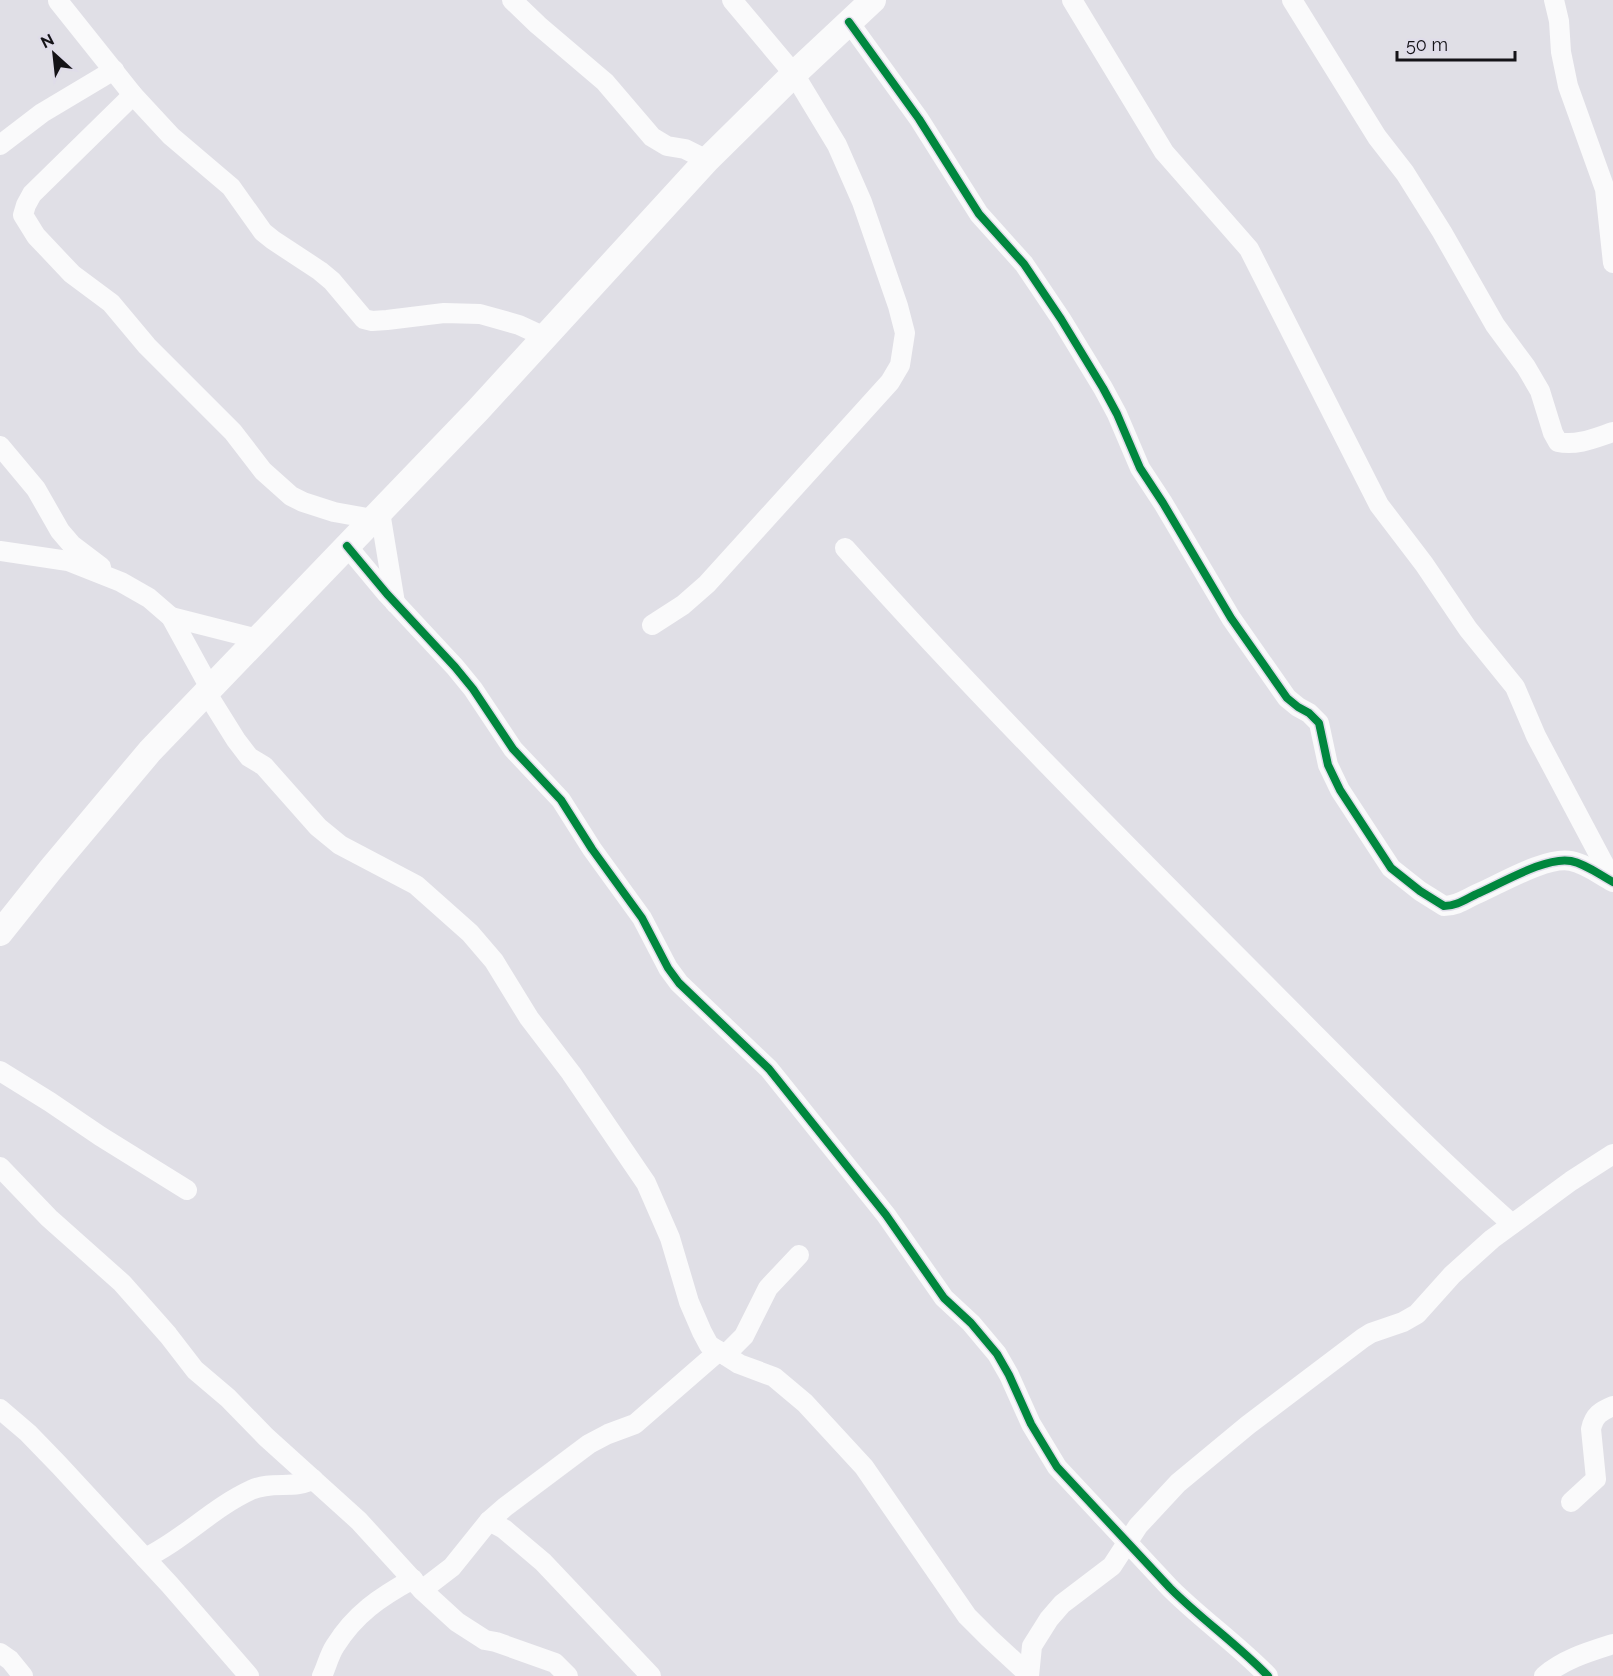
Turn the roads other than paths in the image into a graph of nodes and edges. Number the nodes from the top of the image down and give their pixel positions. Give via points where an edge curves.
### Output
1 (512, 0) edge
2 (732, 0) edge
3 (873, 0) edge
4 (1072, 0) edge
5 (1292, 0) edge
6 (1554, 0) edge
7 (58, 1) edge
8 (849, 22) junction
9 (114, 70) junction
10 (794, 74) junction
11 (133, 95) junction
12 (0, 145) edge
13 (707, 160) junction
14 (1613, 263) edge
15 (545, 337) junction
16 (1613, 432) edge
17 (0, 446) edge
18 (376, 515) junction
19 (347, 546) junction
20 (845, 548) dead end
21 (0, 551) edge
22 (121, 582) junction
23 (395, 603) junction
24 (171, 617) junction
25 (652, 625) dead end
26 (258, 639) junction
27 (208, 690) junction
28 (1613, 882) edge
29 (0, 933) edge
30 (0, 1071) edge
31 (1613, 1154) edge
32 (0, 1167) edge
33 (188, 1190) dead end
34 (1512, 1224) junction
35 (799, 1255) dead end
36 (722, 1353) junction
37 (1613, 1407) edge
38 (0, 1409) edge
39 (314, 1479) junction
40 (1571, 1502) dead end
41 (489, 1521) junction
42 (1127, 1542) junction
43 (145, 1558) junction
44 (417, 1585) junction
45 (1613, 1644) edge
46 (0, 1653) edge
47 (1029, 1675) edge
48 (23, 1676) edge
49 (249, 1676) edge
50 (322, 1676) edge
51 (568, 1676) edge
52 (651, 1676) edge
53 (1268, 1676) edge
54 (1544, 1676) edge

1 - 13 street via 605,82 651,137
2 - 10 street
3 - 8 main road
4 - 28 street via 1164,153 1249,249 1379,505 1515,687 1536,736
5 - 16 street via 1540,391 1557,442 1579,442
6 - 14 street via 1568,86 1605,189
7 - 9 street
8 - 10 main road
8 - 28 street via 919,119 979,214 1024,264 1067,328 1117,414 1140,468 1232,618 1287,698 1319,723 1328,765 1340,790 1391,868 1444,906 1460,903 1557,860 1571,861
9 - 11 street
9 - 12 street via 42,113
10 - 13 main road
10 - 25 street via 837,145 862,202 902,321 903,355 890,382 736,554 683,605
11 - 15 street via 171,135 231,187 263,232 320,271 364,319 480,314
11 - 18 street via 33,194 23,215 29,227 72,274 111,303 284,490 316,508
13 - 15 main road
15 - 18 main road
17 - 22 street via 36,489 60,531
18 - 19 main road
18 - 23 street
19 - 23 street
19 - 26 main road
20 - 34 street via 998,714 1182,901
21 - 22 street via 68,561
22 - 24 street
23 - 42 street via 455,667 513,749 561,800 642,918 680,983 769,1069 886,1215 944,1298 981,1333 1009,1375 1031,1424 1057,1467
24 - 26 street
24 - 27 street
26 - 27 main road
27 - 29 main road via 150,752
27 - 36 street via 249,757 264,766 318,827 340,845 416,885 494,961 529,1018 646,1183 670,1238 702,1332 709,1346
30 - 33 street
31 - 34 street
32 - 39 street via 122,1283 195,1370
34 - 42 street via 1452,1275 1417,1314 1371,1333 1248,1425 1178,1483
35 - 36 street via 768,1288 744,1335
36 - 41 street via 636,1424 590,1444
36 - 47 street via 774,1377 805,1403 864,1467 968,1616
37 - 40 street via 1602,1410 1591,1429 1596,1479
38 - 43 street via 28,1433
39 - 43 street via 250,1490
39 - 44 street via 359,1521
41 - 44 street via 452,1567
41 - 52 street via 543,1562
42 - 47 street via 1112,1566 1062,1604 1049,1619 1032,1646
42 - 53 street via 1187,1605
43 - 49 street
44 - 50 street via 387,1593 365,1608 335,1646
44 - 51 street via 468,1631 555,1663
45 - 54 street via 1579,1654
46 - 48 street

